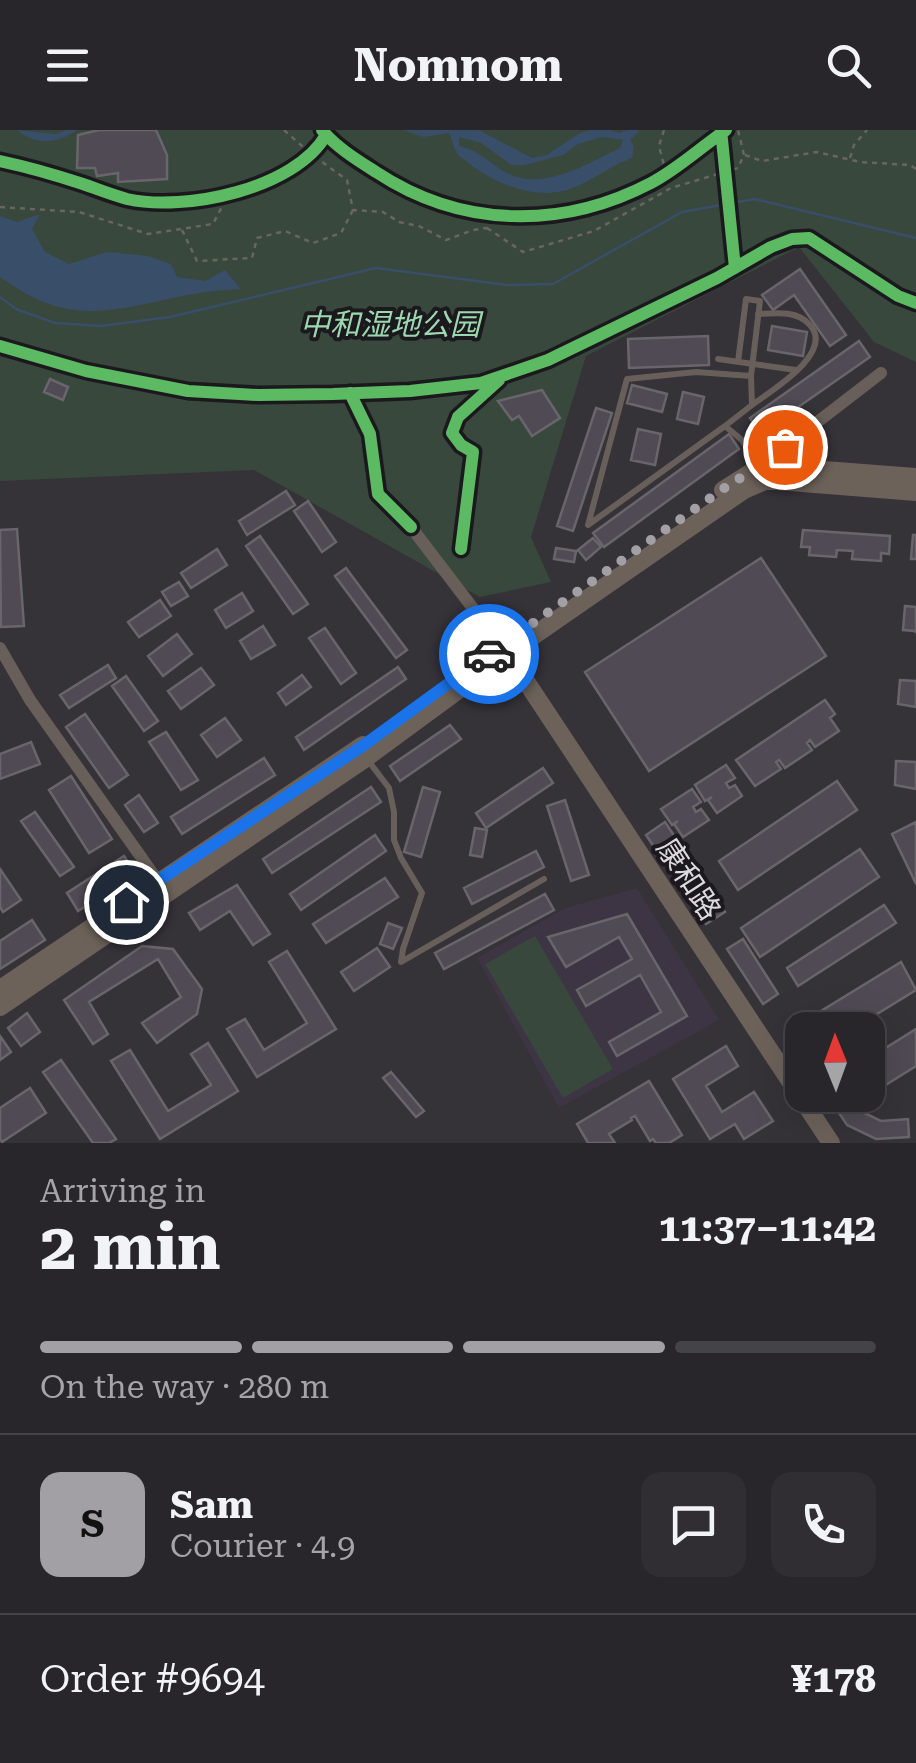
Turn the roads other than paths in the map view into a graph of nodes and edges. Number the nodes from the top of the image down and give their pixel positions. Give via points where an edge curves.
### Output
1 (758, 314) junction
2 (718, 359) dead end
3 (738, 362) junction
4 (752, 364) junction
5 (797, 370) junction
6 (881, 373) dead end
7 (751, 376) junction
8 (752, 406) junction
9 (725, 426) junction
10 (766, 468) junction
11 (916, 478) edge
12 (916, 492) edge
13 (411, 527) dead end
14 (0, 648) edge
15 (504, 650) junction
16 (366, 758) junction
17 (544, 879) dead end
18 (163, 888) junction
19 (0, 989) edge
20 (0, 1007) edge
21 (830, 1143) edge

1 - 3 lane via 760,302 746,299
1 - 4 lane
1 - 5 lane via 783,312 810,325 817,337 814,352
2 - 3 lane
3 - 4 lane
4 - 5 lane
4 - 7 lane
5 - 8 lane
6 - 10 street
7 - 8 lane
7 - 9 lane via 696,372 627,379 588,525
8 - 9 lane
9 - 10 lane
10 - 11 main road
10 - 15 main road via 733,482
12 - 15 main road via 765,481
13 - 15 street
14 - 18 street
15 - 16 main road
15 - 18 main road
15 - 21 main road, 康和路
16 - 17 lane via 389,788 394,840 422,893 401,962
16 - 18 main road
18 - 19 main road
18 - 20 main road

